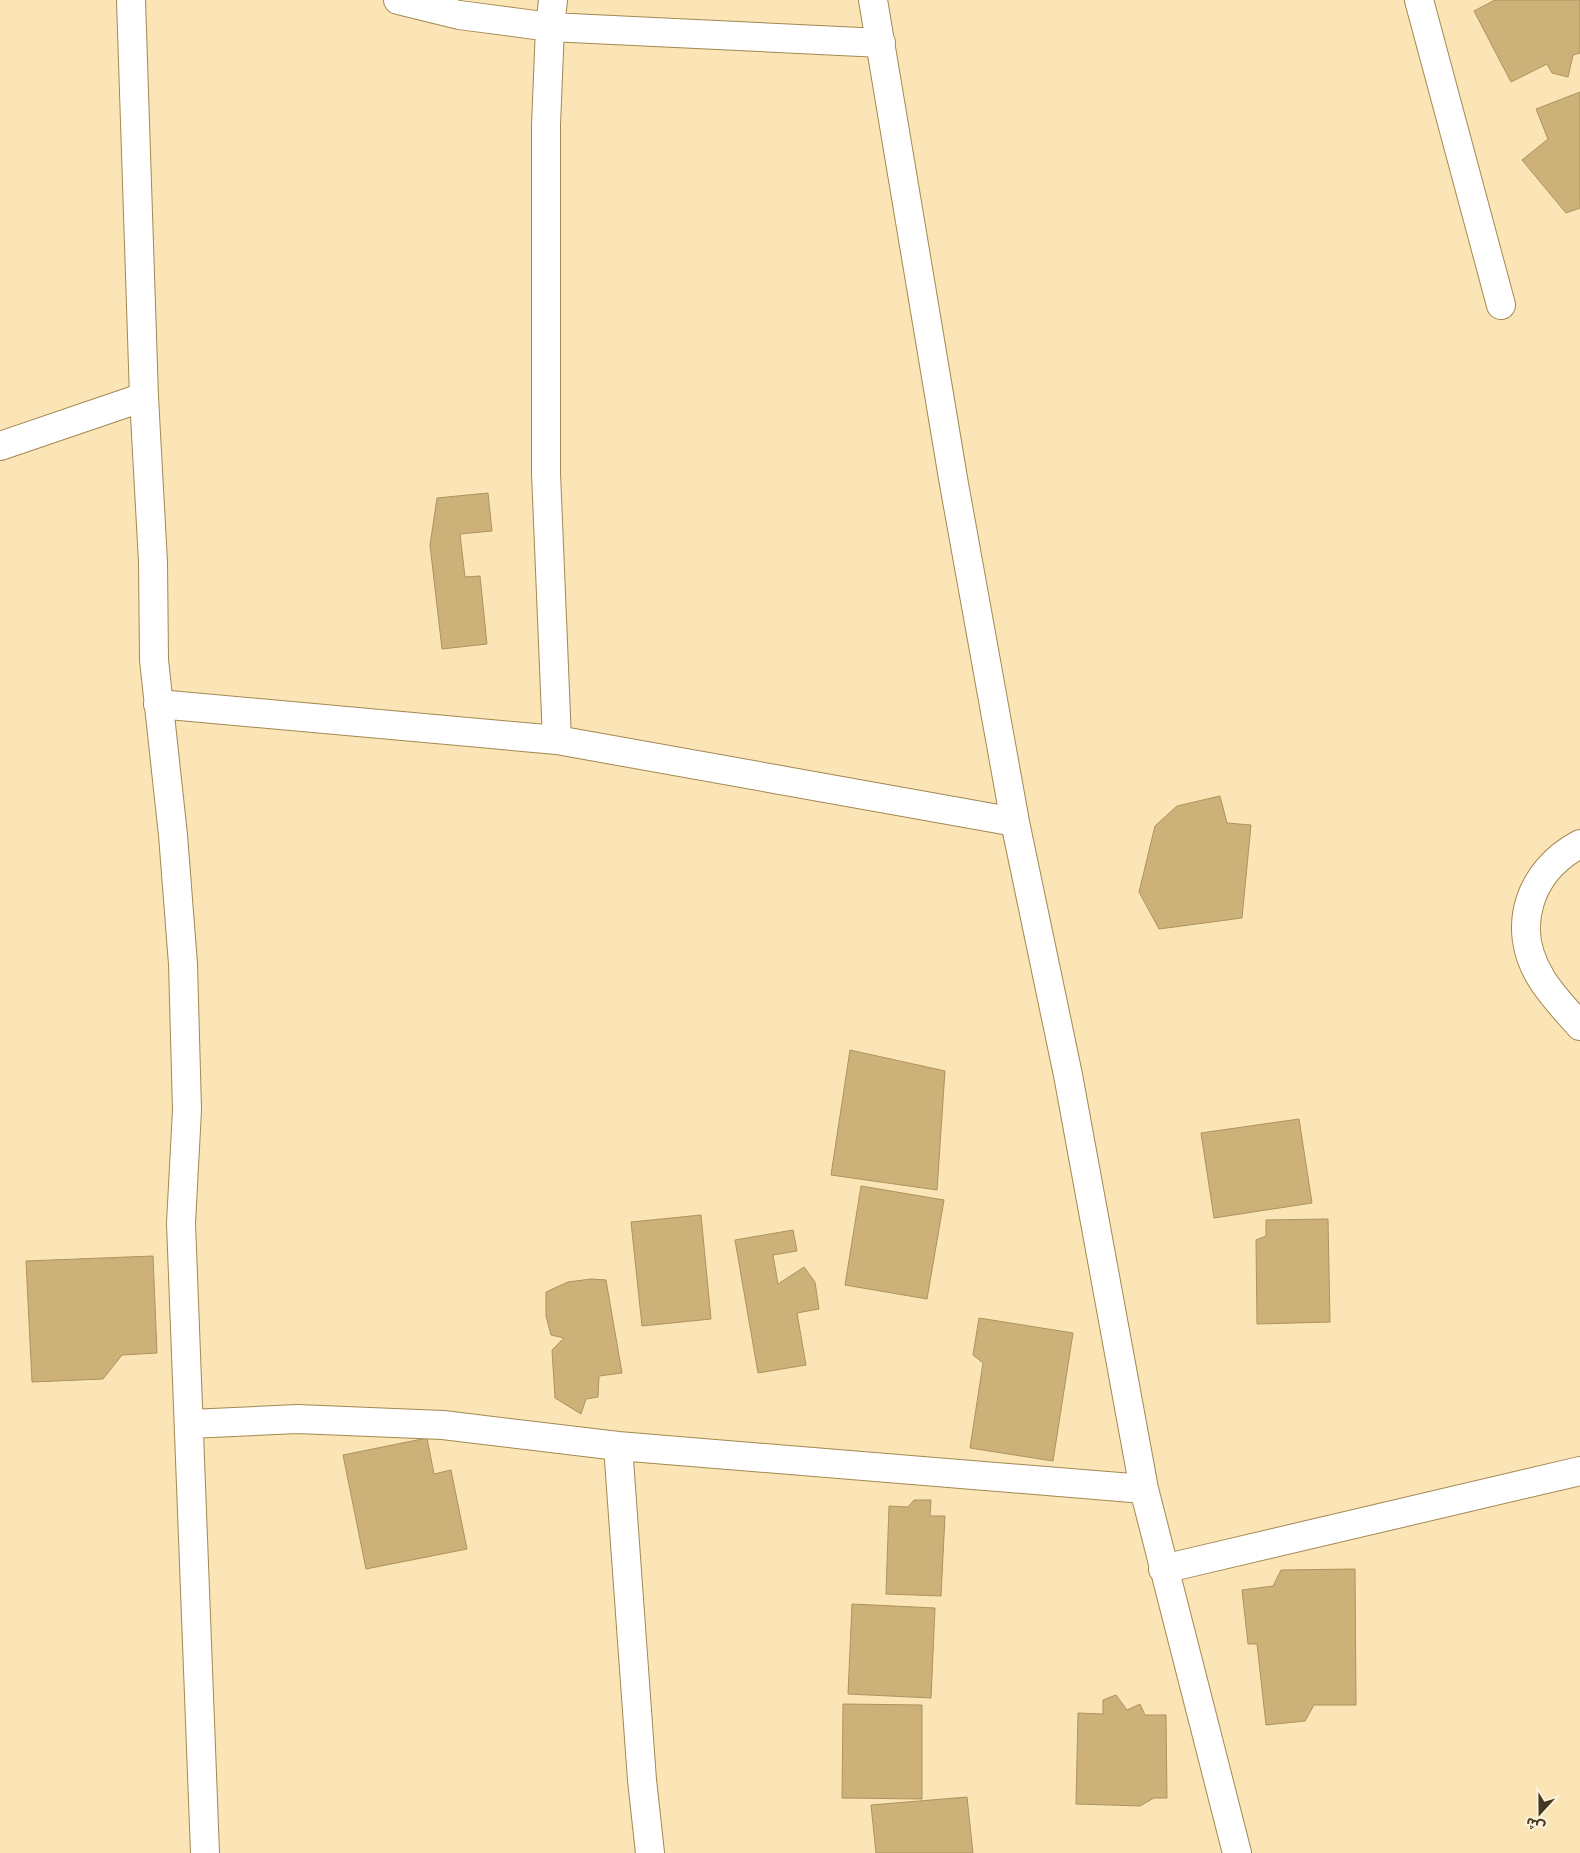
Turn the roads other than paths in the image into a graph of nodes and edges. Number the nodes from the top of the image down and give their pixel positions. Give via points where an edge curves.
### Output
1 (131, 0) edge
2 (398, 0) edge
3 (553, 0) edge
4 (873, 0) edge
5 (1419, 0) edge
6 (550, 26) junction
7 (881, 43) junction
8 (1502, 305) dead end
9 (144, 397) junction
10 (0, 446) edge
11 (158, 704) junction
12 (557, 740) junction
13 (1015, 822) junction
14 (1580, 844) edge
15 (1580, 1026) edge
16 (190, 1424) junction
17 (618, 1446) junction
18 (1580, 1471) edge
19 (1144, 1489) junction
20 (1163, 1569) junction
21 (205, 1853) edge
22 (650, 1853) edge
23 (1237, 1853) edge

1 - 9 street
2 - 6 street via 460,14
3 - 6 street
4 - 7 street
5 - 8 street
6 - 7 street
6 - 12 street via 546,125 546,473
7 - 13 street via 954,484
9 - 10 street
9 - 11 street
11 - 12 street
11 - 16 street via 183,964 187,1110 181,1223
12 - 13 street
13 - 19 street via 1068,1075
14 - 15 street via 1567,851 1539,881 1528,902 1525,924 1540,978
16 - 17 street via 297,1419 442,1425
16 - 21 street
17 - 19 street
17 - 22 street
18 - 20 street
19 - 20 street
20 - 23 street

